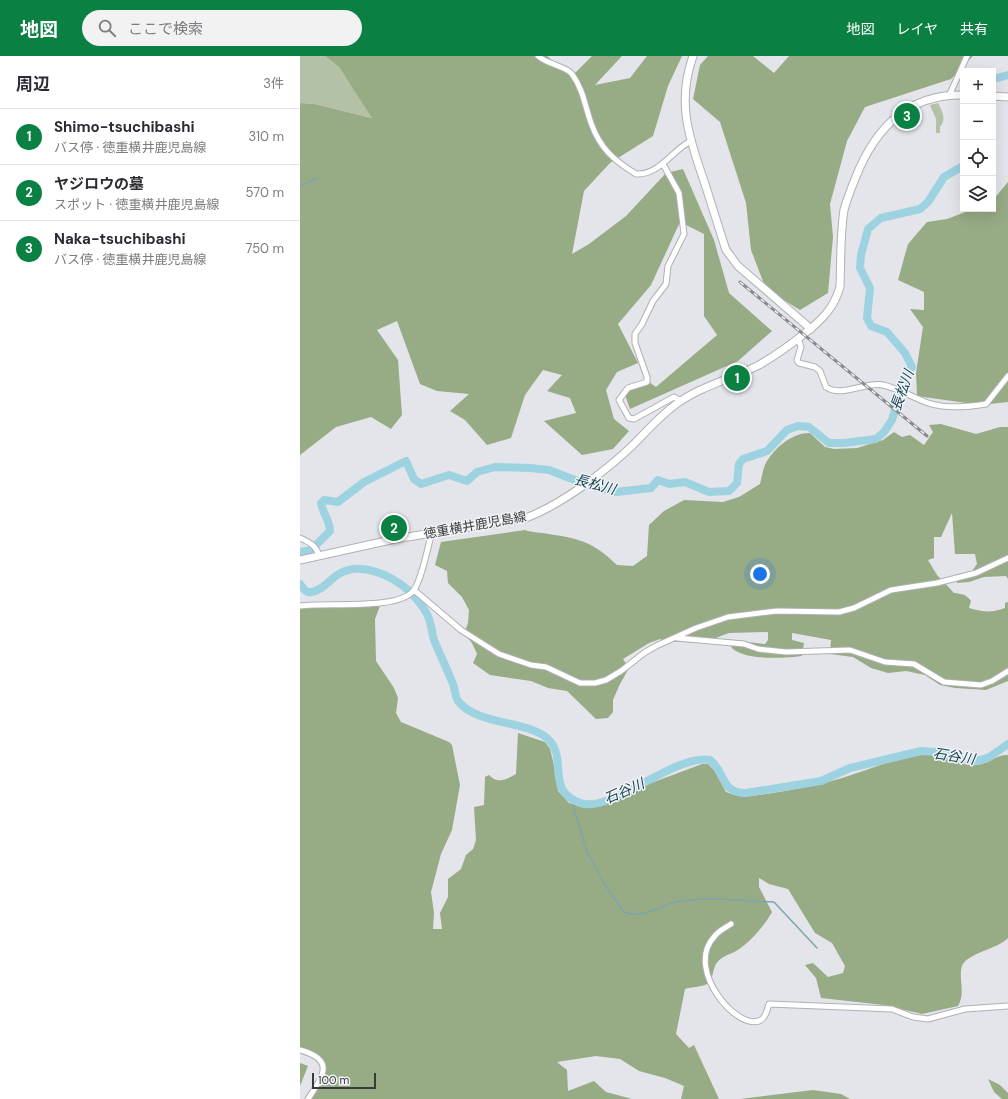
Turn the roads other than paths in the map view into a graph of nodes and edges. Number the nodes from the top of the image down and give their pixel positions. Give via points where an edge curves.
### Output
1 (538, 56) edge
2 (693, 56) edge
3 (967, 56) edge
4 (960, 95) edge
5 (949, 96) junction
6 (996, 96) edge
7 (1008, 97) edge
8 (691, 141) junction
9 (663, 164) junction
10 (811, 329) junction
11 (798, 338) junction
12 (1008, 376) edge
13 (681, 401) junction
14 (430, 532) junction
15 (300, 538) edge
16 (317, 550) junction
17 (1008, 558) edge
18 (300, 560) edge
19 (414, 590) junction
20 (300, 606) edge
21 (676, 638) junction
22 (1008, 671) edge
23 (731, 924) dead end
24 (1008, 1006) edge
25 (300, 1050) edge
26 (308, 1099) edge

1 - 9 street via 571,73 579,86 591,123 606,152 636,174 648,172
2 - 8 main road via 684,100
3 - 5 street
4 - 5 main road, 徳重横井鹿児島線
5 - 10 main road, 徳重横井鹿児島線 via 928,100 903,112 885,127 873,142 860,167 844,211 838,296 827,314
6 - 7 main road
8 - 9 street via 678,149
8 - 10 main road via 730,257
9 - 13 street via 679,193 684,234 668,266 666,284 635,334 635,343 647,382 628,388 619,400 629,418 634,420 674,397
10 - 11 main road, 徳重横井鹿児島線
11 - 12 street via 800,347 797,360 820,371 829,389 851,390 881,384 929,403 982,406
11 - 13 main road, 徳重横井鹿児島線 via 759,365
13 - 14 main road, 徳重横井鹿児島線 via 630,448 551,507 526,518
14 - 16 main road, 徳重横井鹿児島線
14 - 19 street via 430,540
15 - 16 street
16 - 18 main road, 徳重横井鹿児島線
17 - 21 street via 976,573 937,583 891,590 854,608 839,612 777,611 728,617
19 - 20 street via 409,595 371,604
19 - 21 street via 461,630 499,654 531,665 546,667 580,683 606,680 621,672 644,653
21 - 22 street via 744,644 786,652 850,650 885,662 914,664 944,682 981,685
23 - 24 street via 713,938 705,962 706,973 720,999 750,1021 762,1019 769,1004 892,1010 928,1019 965,1009
25 - 26 street via 316,1056 322,1062 324,1070 323,1077

